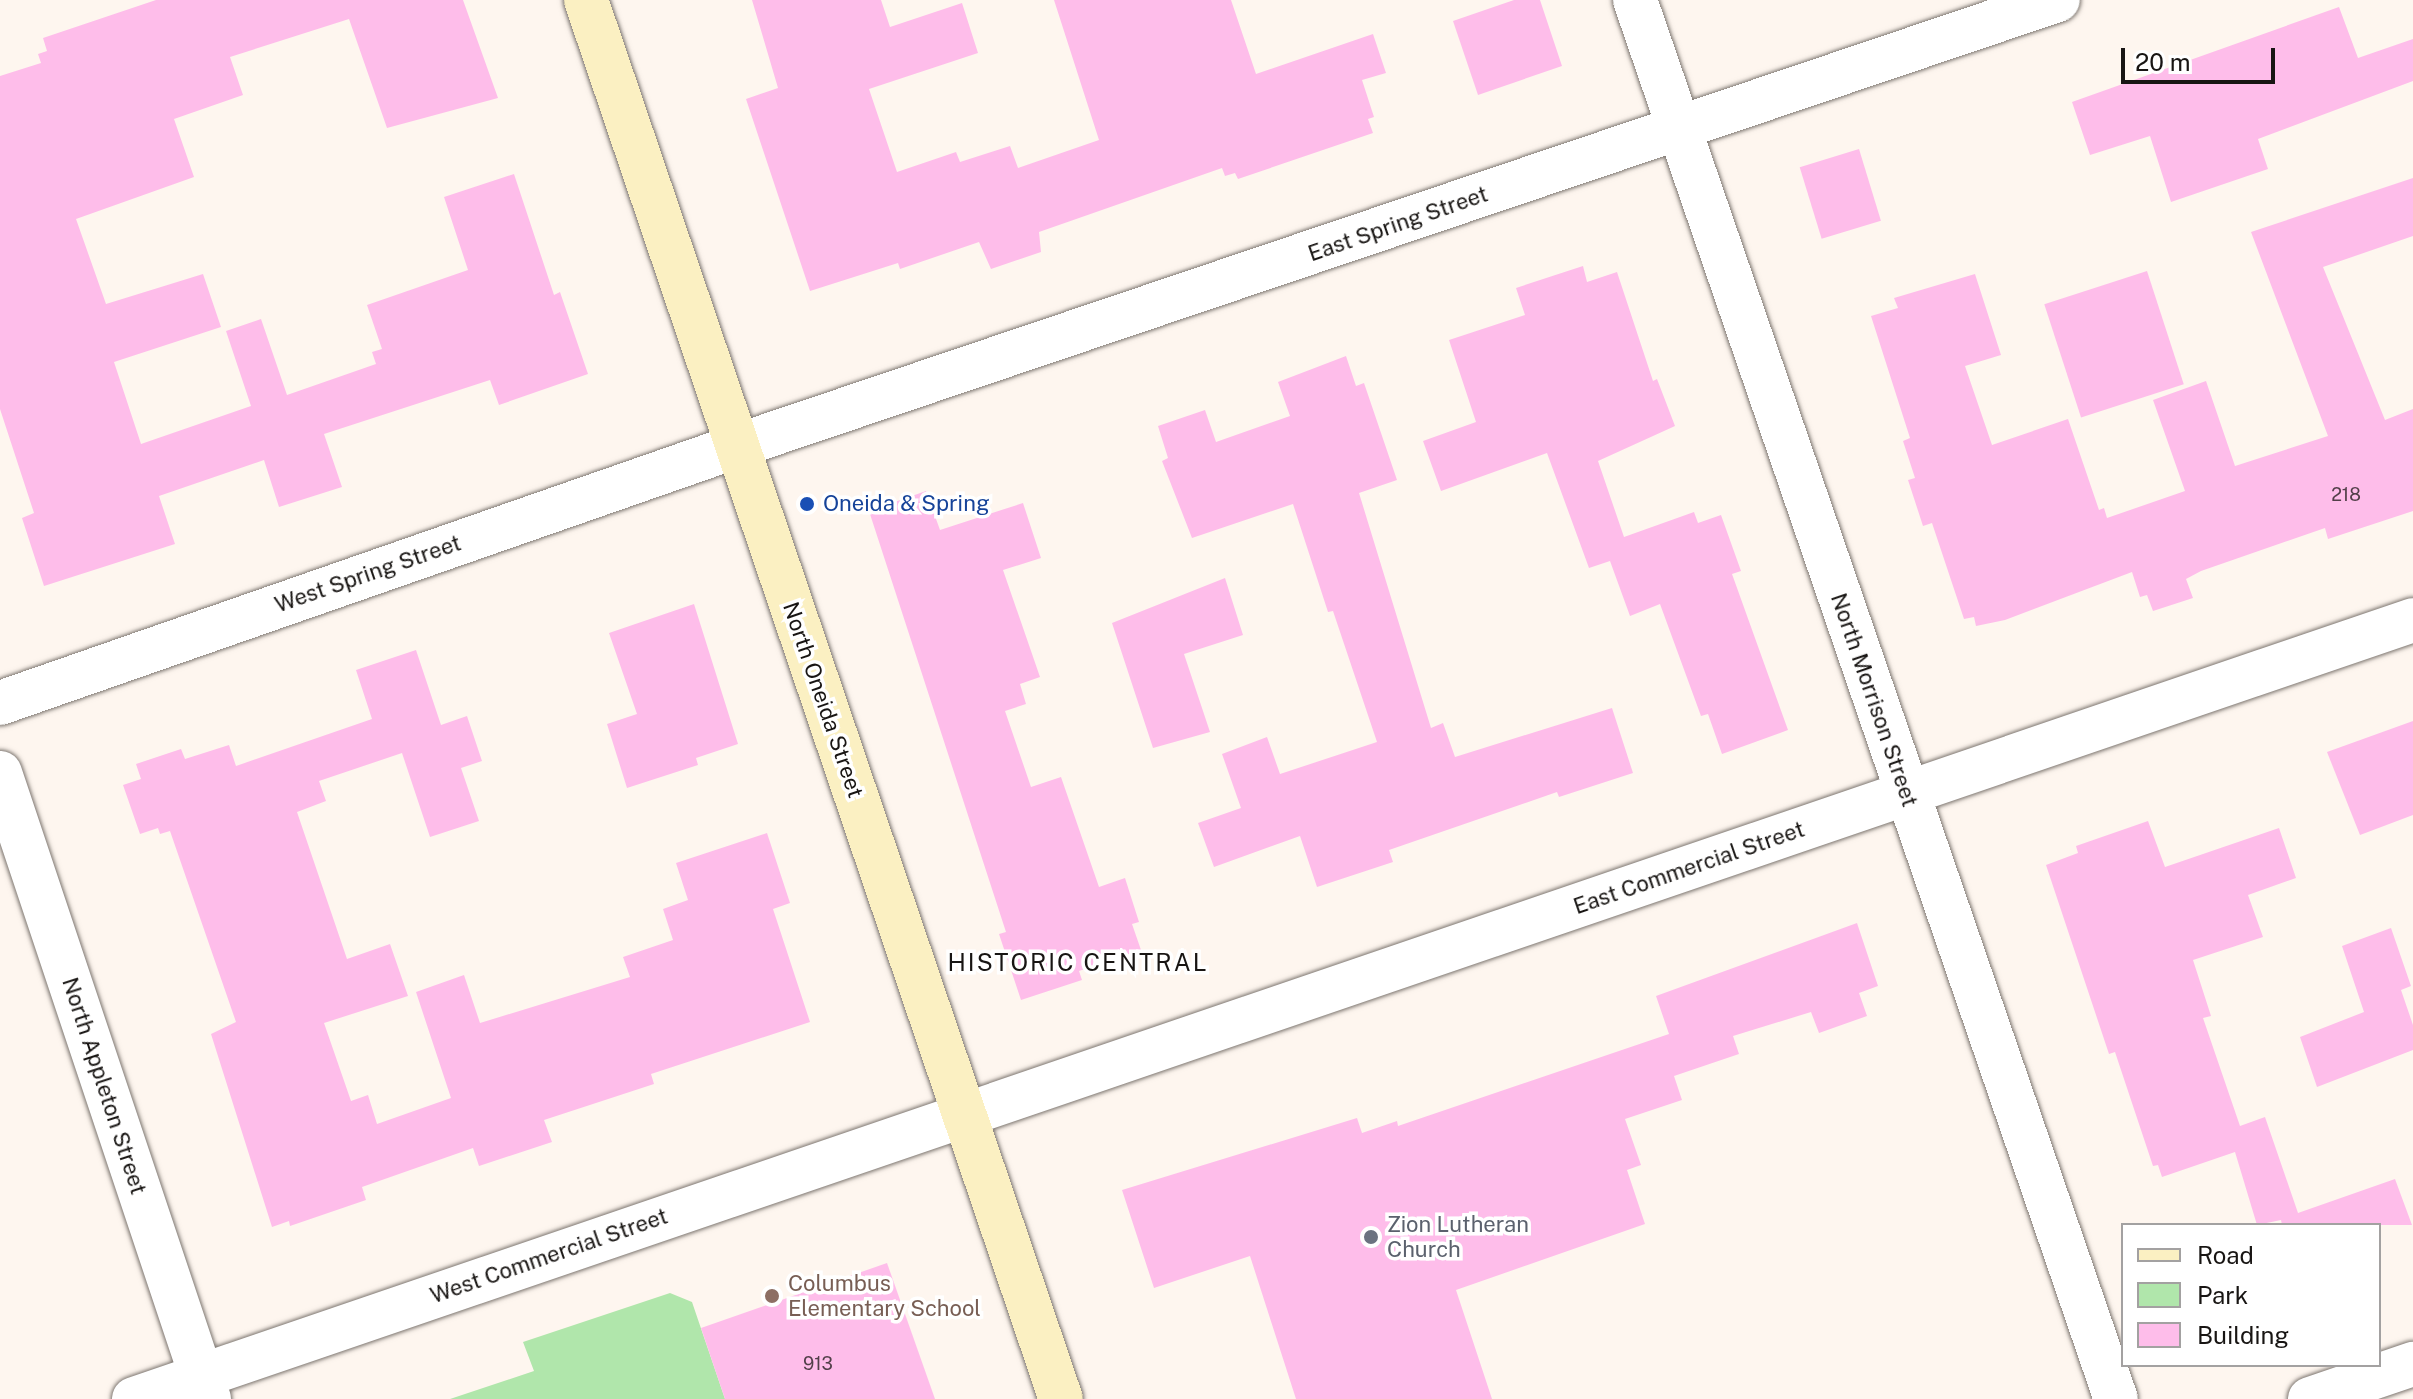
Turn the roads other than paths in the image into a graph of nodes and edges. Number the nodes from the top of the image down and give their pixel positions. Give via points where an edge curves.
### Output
1 (586, 0) edge
2 (1635, 0) edge
3 (2058, 0) edge
4 (1679, 129) junction
5 (737, 446) junction
6 (2413, 620) edge
7 (0, 703) edge
8 (0, 773) edge
9 (1906, 794) junction
10 (963, 1112) junction
11 (2413, 1364) edge
12 (205, 1387) edge
13 (134, 1399) edge
14 (1061, 1399) edge
15 (2116, 1399) edge
16 (2310, 1399) edge

1 - 5 main road, North Oneida Street
2 - 4 street, North Morrison Street
3 - 4 street, East Spring Street
4 - 5 street, East Spring Street
4 - 9 street, North Morrison Street
5 - 7 street, West Spring Street
5 - 10 main road, North Oneida Street
6 - 9 street, East Commercial Street
8 - 12 street, North Appleton Street
9 - 10 street, East Commercial Street
9 - 15 street, North Morrison Street
10 - 12 street, West Commercial Street
10 - 14 main road, North Oneida Street
11 - 16 street
12 - 13 street, West Commercial Street

